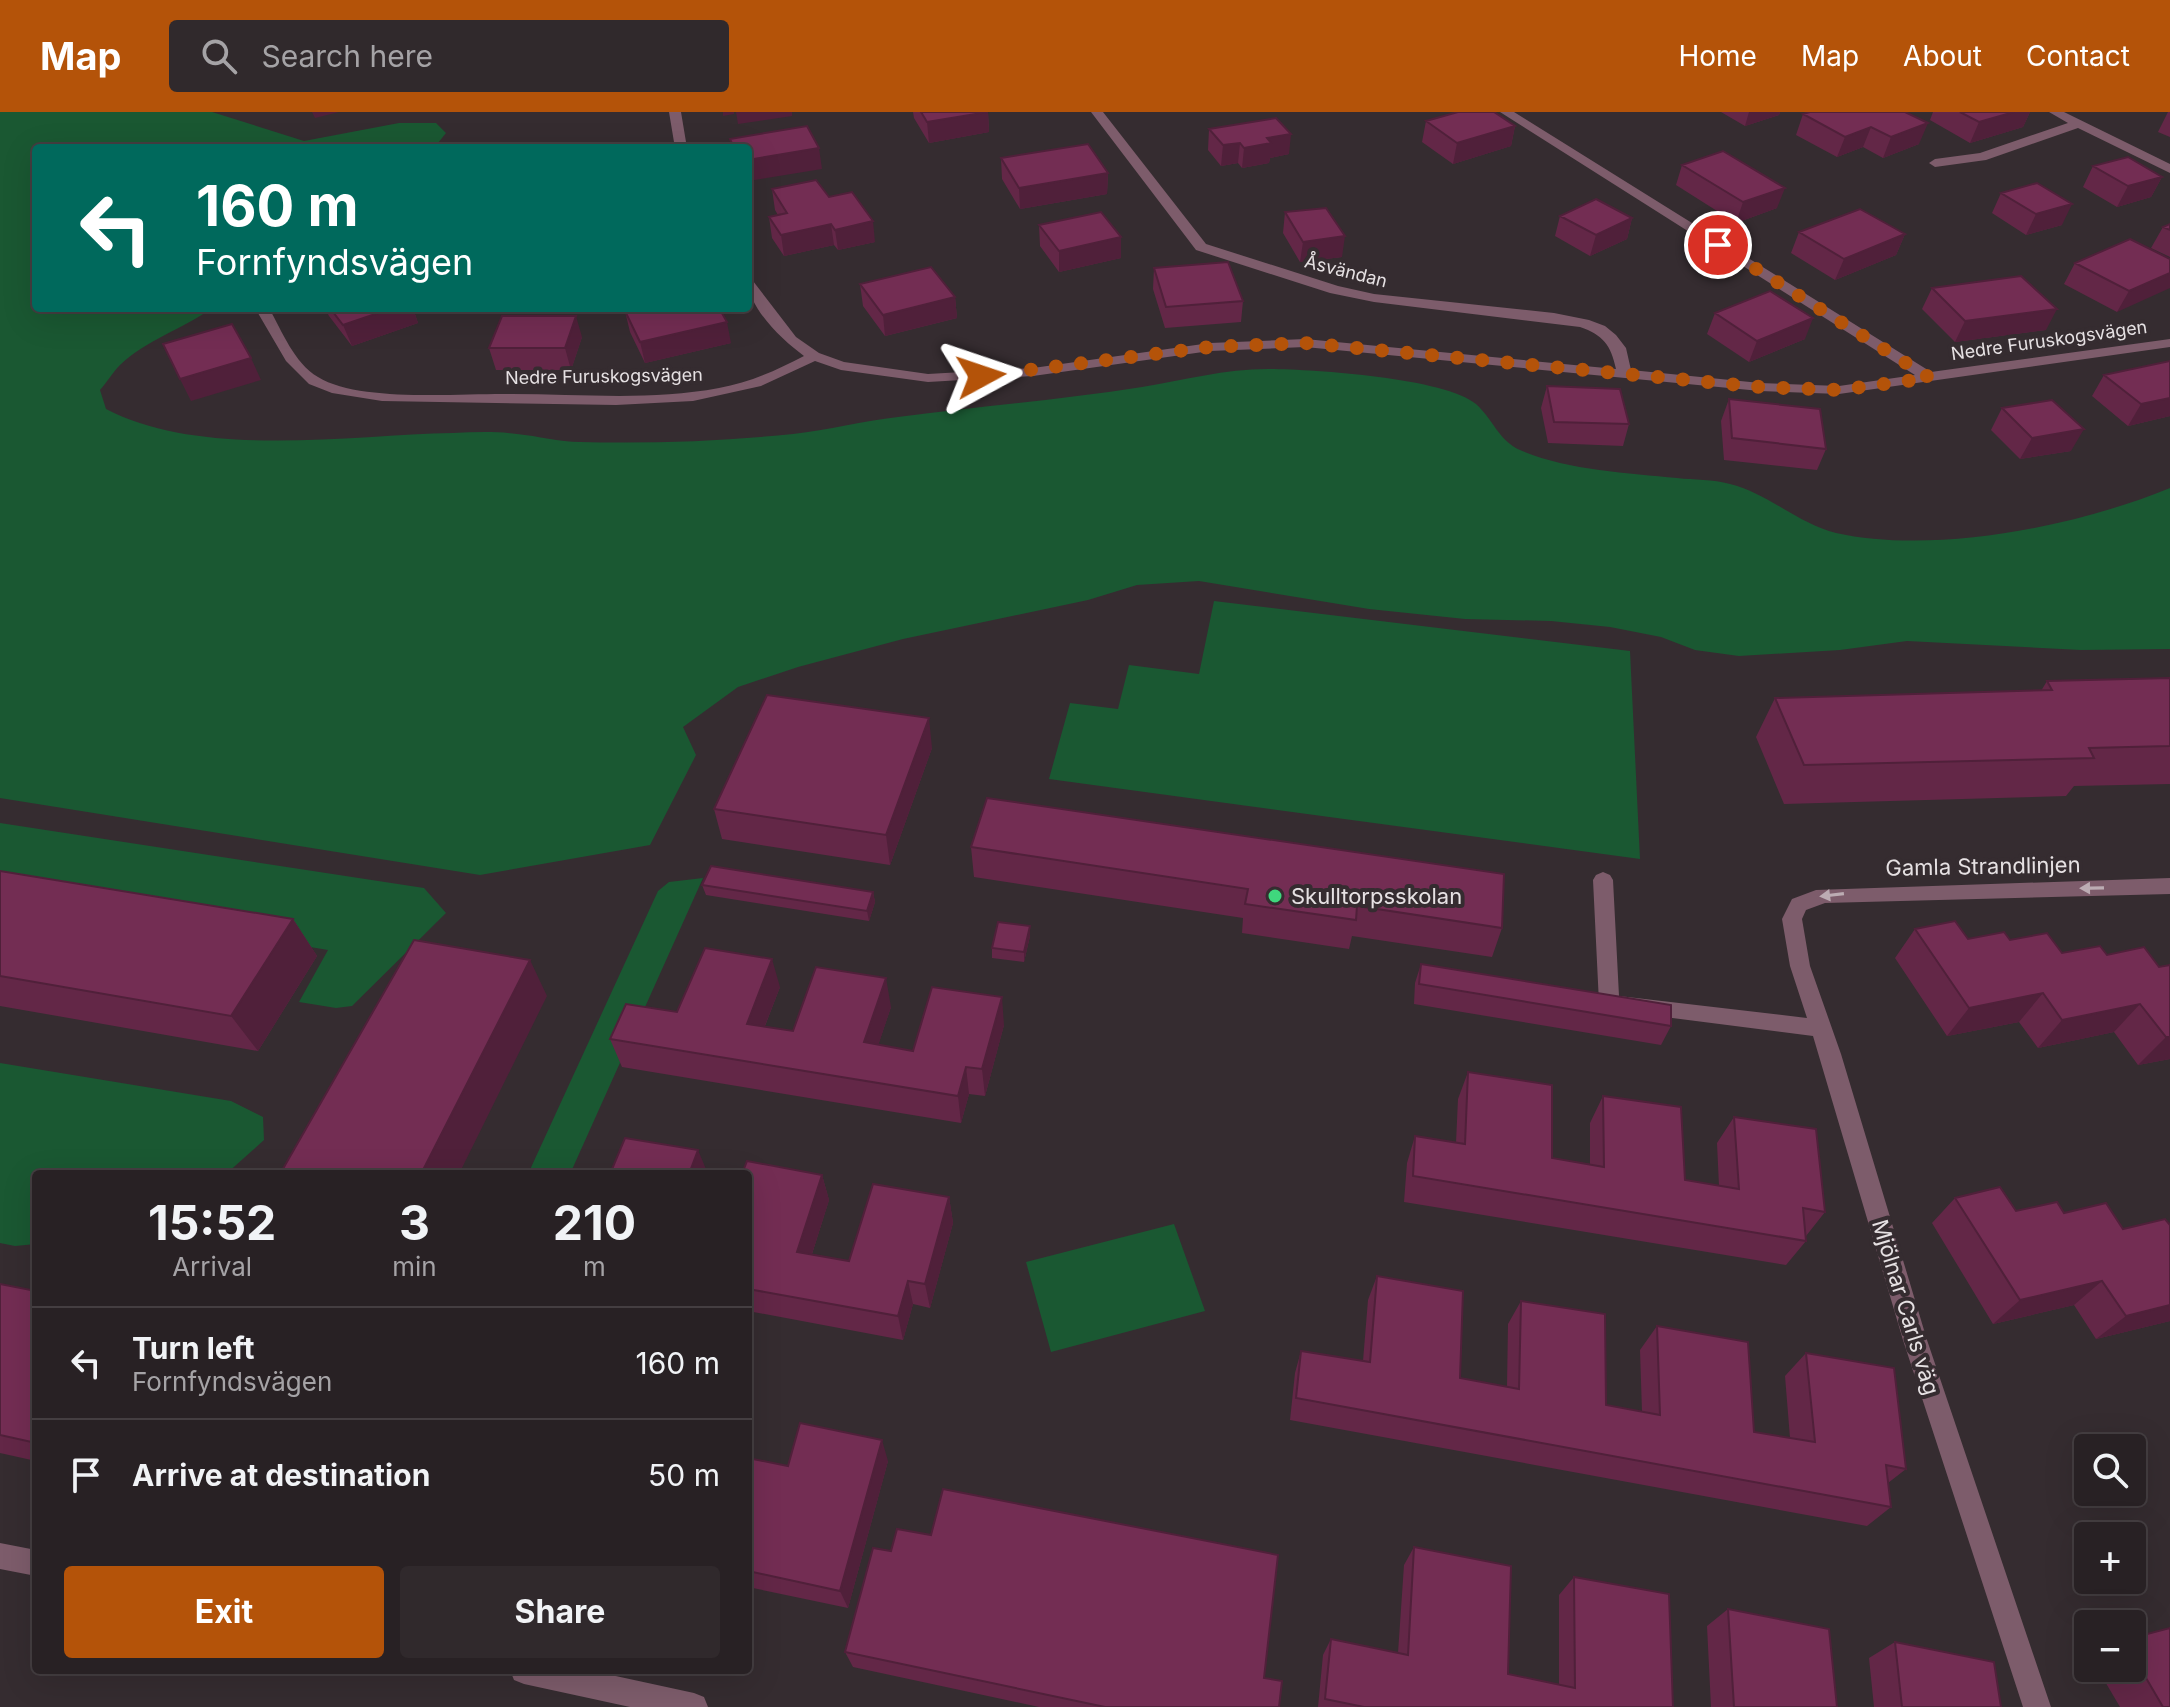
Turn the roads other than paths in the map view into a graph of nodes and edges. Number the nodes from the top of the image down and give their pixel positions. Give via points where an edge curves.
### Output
1 (675, 112) edge
2 (1097, 112) edge
3 (1506, 112) edge
4 (2055, 112) edge
5 (2078, 124) junction
6 (680, 144) edge
7 (1935, 163) dead end
8 (2170, 169) edge
9 (752, 289) edge
10 (264, 312) edge
11 (2170, 343) edge
12 (814, 356) junction
13 (1625, 375) junction
14 (1930, 378) junction
15 (1603, 880) dead end
16 (2170, 886) edge
17 (1799, 905) joint
18 (1820, 1028) junction
19 (0, 1556) edge
20 (32, 1562) edge
21 (542, 1674) edge
22 (694, 1707) edge
23 (2037, 1707) edge

1 - 6 street
2 - 13 street, Åsvändan via 1201,247 1374,298 1584,323 1600,329 1619,348
3 - 14 street
4 - 5 street
5 - 7 street via 1982,157
5 - 8 street
9 - 12 street via 791,340
10 - 12 street, Nedre Furuskogsvägen via 299,370 346,391 435,397 686,398 751,386
11 - 14 street, Nedre Furuskogsvägen
12 - 13 street, Nedre Furuskogsvägen via 841,366 928,378 1033,372 1210,347 1305,343
13 - 14 street, Nedre Furuskogsvägen via 1801,389
15 - 18 street via 1609,1003
16 -> 17 street, Gamla Strandlinjen via 1857,893 1823,895
17 - 18 street, Mjölnar Carls väg via 1792,919 1800,966
18 - 23 street, Mjölnar Carls väg via 1915,1340
19 - 20 street
21 - 22 street

